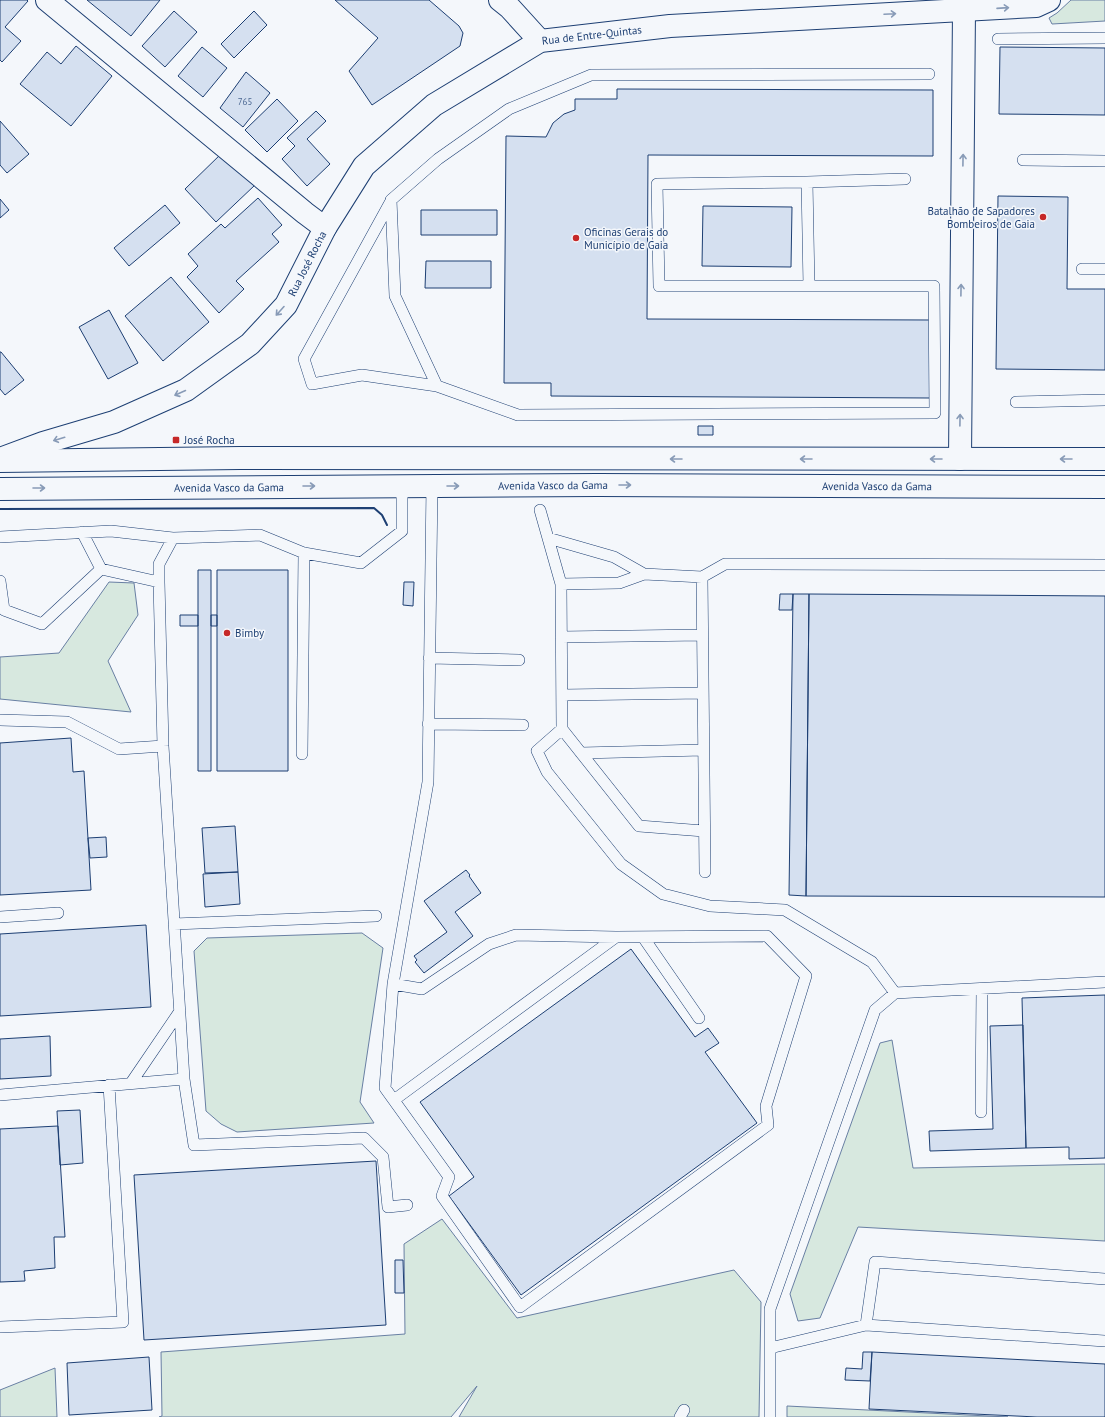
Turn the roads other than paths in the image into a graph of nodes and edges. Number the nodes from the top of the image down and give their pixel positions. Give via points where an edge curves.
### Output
1 (47, 0) edge
2 (500, 0) edge
3 (880, 0) edge
4 (1049, 0) edge
5 (962, 5) edge
6 (837, 17) junction
7 (1105, 38) edge
8 (998, 39) dead end
9 (540, 41) junction
10 (929, 74) dead end
11 (1023, 160) dead end
12 (1105, 161) edge
13 (905, 179) dead end
14 (807, 182) junction
15 (391, 200) junction
16 (325, 228) junction
17 (1082, 269) dead end
18 (1105, 269) edge
19 (810, 286) junction
20 (437, 386) junction
21 (1105, 400) edge
22 (1016, 402) dead end
23 (960, 458) junction
24 (1105, 459) edge
25 (0, 460) edge
26 (402, 486) junction
27 (432, 486) junction
28 (1105, 487) edge
29 (0, 489) edge
30 (540, 510) dead end
31 (82, 532) junction
32 (0, 537) edge
33 (173, 538) junction
34 (548, 538) junction
35 (304, 553) junction
36 (1105, 564) edge
37 (101, 569) junction
38 (644, 574) junction
39 (702, 578) junction
40 (0, 581) edge
41 (159, 582) junction
42 (561, 584) junction
43 (702, 634) junction
44 (561, 638) junction
45 (429, 658) junction
46 (518, 660) dead end
47 (703, 693) junction
48 (562, 695) junction
49 (0, 720) edge
50 (428, 724) junction
51 (523, 725) dead end
52 (562, 729) junction
53 (162, 746) junction
54 (703, 750) junction
55 (581, 753) junction
56 (302, 754) dead end
57 (704, 831) junction
58 (705, 872) dead end
59 (58, 912) dead end
60 (376, 916) dead end
61 (0, 917) edge
62 (174, 924) junction
63 (616, 937) junction
64 (643, 937) junction
65 (1105, 982) edge
66 (393, 984) junction
67 (982, 989) junction
68 (895, 993) junction
69 (180, 1012) junction
70 (699, 1018) dead end
71 (184, 1078) junction
72 (131, 1084) junction
73 (109, 1086) junction
74 (0, 1095) edge
75 (394, 1100) junction
76 (981, 1112) dead end
77 (407, 1205) dead end
78 (1105, 1279) edge
79 (866, 1325) junction
80 (0, 1327) edge
81 (1105, 1341) edge
82 (770, 1348) junction
83 (770, 1417) edge

1 - 16 main road, Rua José Rocha
2 - 9 main road
3 - 6 main road, Rua de Entre-Quintas
5 -> 4 main road, Rua de Entre-Quintas via 1036,6
6 -> 5 main road, Rua de Entre-Quintas
23 -> 5 main road
6 - 9 main road, Rua de Entre-Quintas via 670,26
7 - 8 lane
9 - 16 main road, Rua de Entre-Quintas via 434,105 370,160
10 - 15 lane via 591,75 509,109 438,159
11 - 12 lane
13 - 14 lane
14 - 19 lane
14 - 19 lane via 657,184 660,286
15 - 20 lane via 395,296
15 - 20 lane via 304,359 312,384 362,375
16 -> 25 main road, Rua José Rocha via 286,305 250,344 186,390 114,422 43,443
17 - 18 lane
19 - 20 lane via 934,286 935,413 518,416
21 - 22 lane
24 -> 23 main road
23 -> 25 main road
26 - 27 main road, Avenida Vasco da Gama
29 -> 26 main road, Avenida Vasco da Gama
26 - 35 lane via 402,531 361,563
27 -> 28 main road, Avenida Vasco da Gama
27 - 45 lane
30 - 34 lane
31 - 32 lane
31 - 33 lane via 111,531
31 - 37 lane
33 - 35 lane via 260,536
33 - 41 lane via 159,564
34 - 38 lane via 614,556
34 - 42 lane
35 - 56 lane
36 - 39 lane via 725,564
37 - 40 lane via 42,624 4,610
37 - 41 lane
38 - 39 lane
38 - 42 lane via 619,583
39 - 43 lane
41 - 53 lane
42 - 44 lane
43 - 44 lane
43 - 47 lane
44 - 48 lane
45 - 46 lane
45 - 50 lane
47 - 48 lane
47 - 54 lane
48 - 52 lane
49 - 53 lane via 67,722 119,749
50 - 51 lane
50 - 66 lane via 428,782
52 - 55 lane
52 - 68 lane via 538,751 540,758 547,772 620,864 663,894 710,906 785,910 872,962
53 - 62 lane
54 - 55 lane
54 - 57 lane
55 - 57 lane via 639,826
57 - 58 lane
59 - 61 lane
60 - 62 lane
62 - 69 lane
63 - 64 lane
63 - 66 lane via 516,935 489,944 422,989
63 - 75 lane
64 - 70 lane
64 - 75 lane via 767,936 806,976 766,1106 768,1125 520,1307 442,1196 449,1177
65 - 67 lane
66 - 75 lane via 385,1088
67 - 68 lane
67 - 76 lane
68 - 82 lane via 875,1010 867,1032 770,1309
69 - 71 lane
69 - 72 lane
71 - 72 lane
71 - 77 lane via 194,1145 364,1138 383,1157 388,1207
72 - 73 lane
73 - 74 lane
73 - 80 lane via 123,1322
78 - 79 lane via 875,1262
79 - 81 lane
79 - 82 lane
82 - 83 lane

